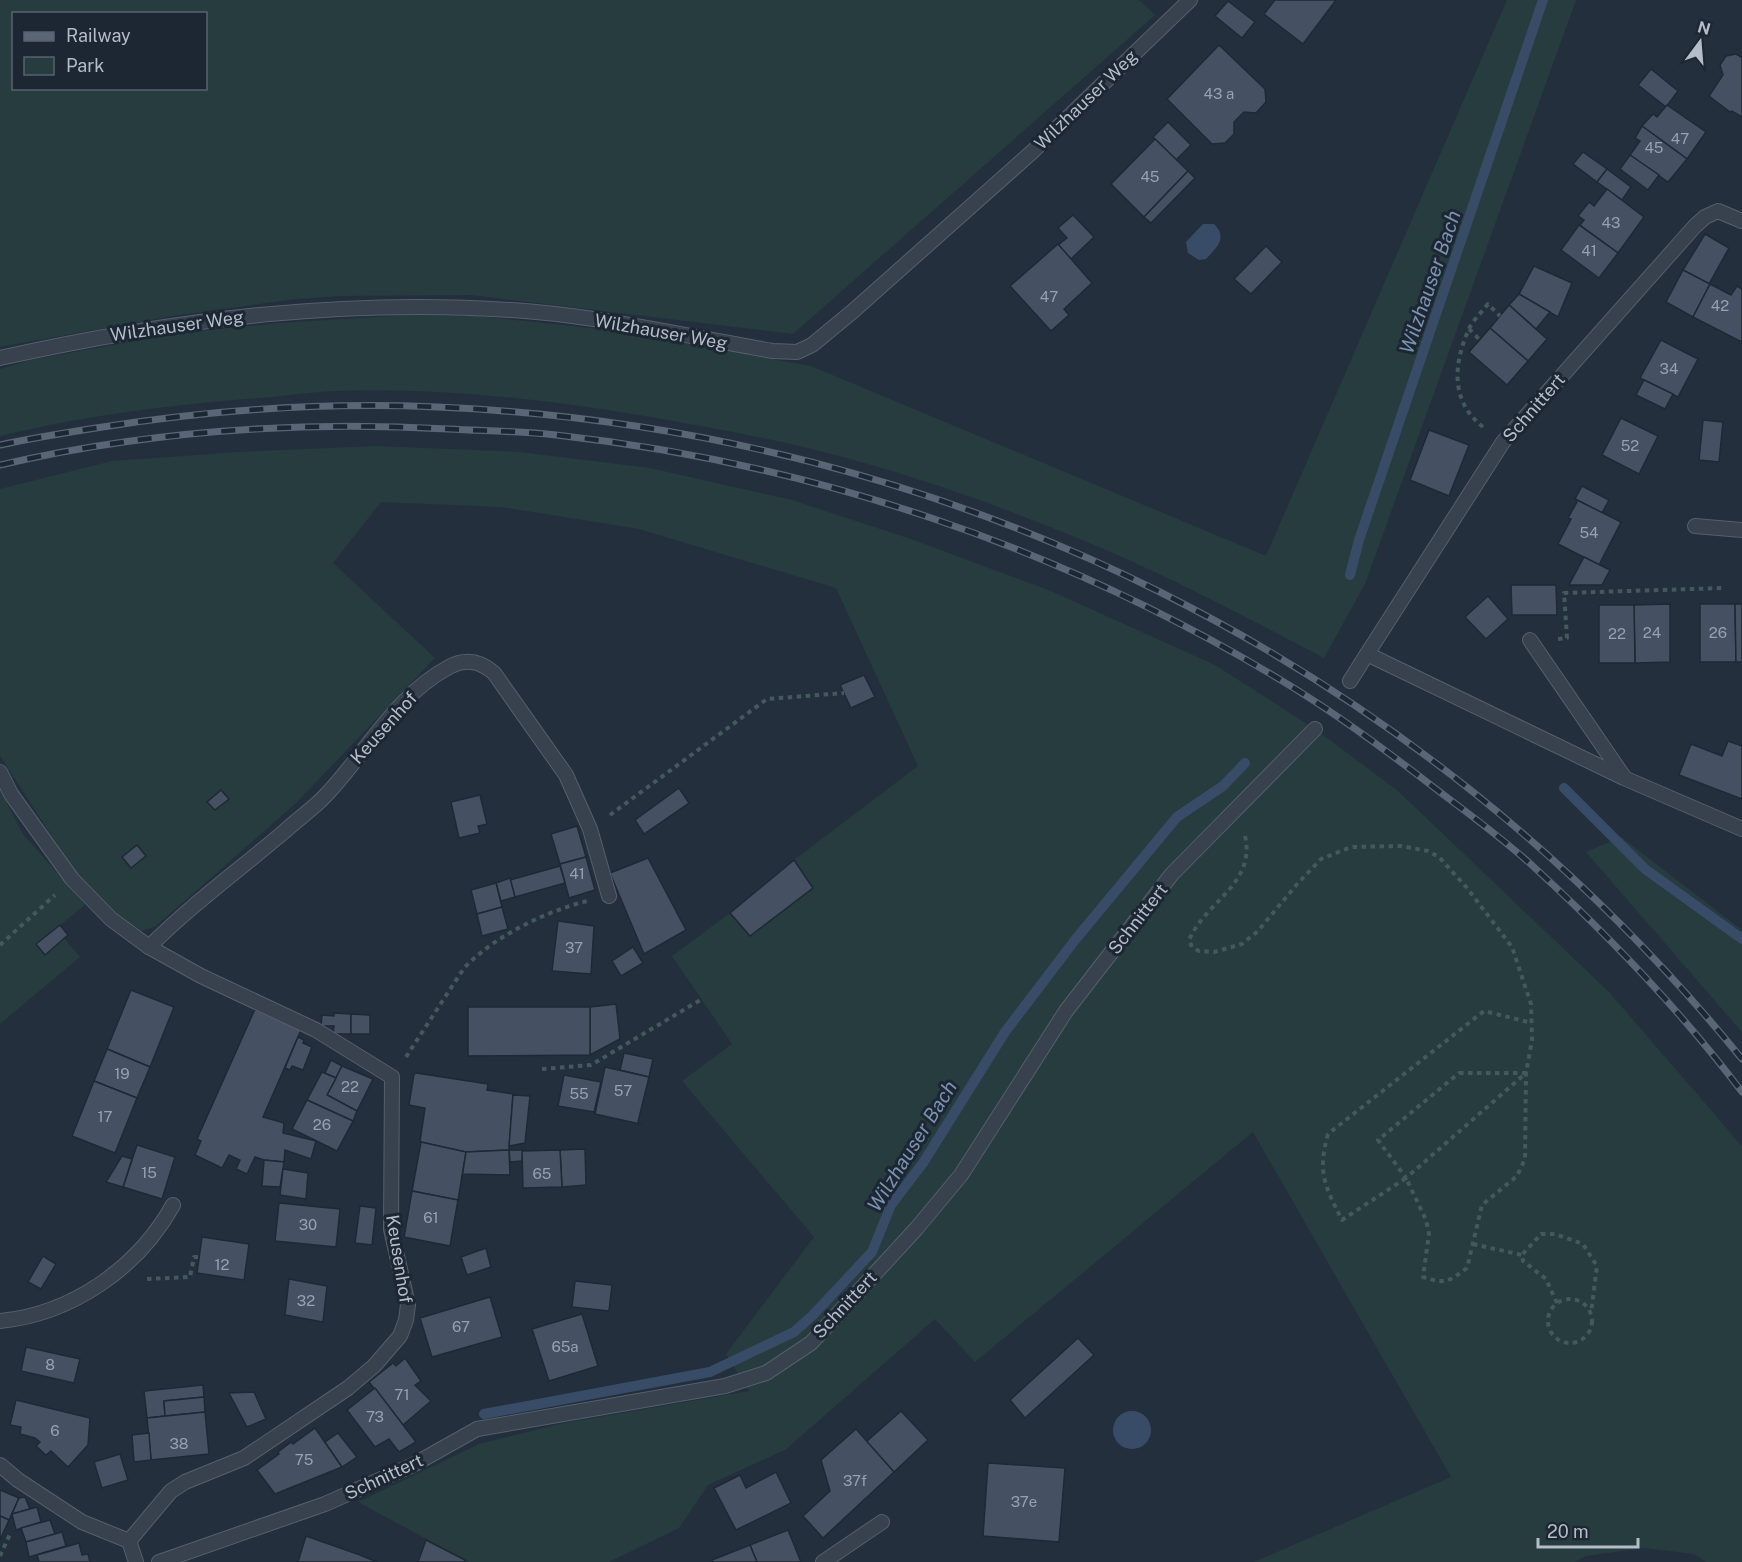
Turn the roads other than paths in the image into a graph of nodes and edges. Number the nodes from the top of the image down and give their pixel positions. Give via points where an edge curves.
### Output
1 (1190, 0) edge
2 (1742, 221) edge
3 (0, 358) edge
4 (1695, 526) dead end
5 (1742, 530) edge
6 (1530, 640) road end
7 (1367, 654) junction
8 (1350, 681) dead end
9 (1315, 729) dead end
10 (0, 772) edge
11 (1624, 778) junction
12 (1742, 829) edge
13 (609, 896) road end
14 (149, 947) junction
15 (173, 1205) dead end
16 (0, 1321) edge
17 (0, 1465) edge
18 (882, 1522) dead end
19 (129, 1541) junction
20 (136, 1562) edge
21 (159, 1562) edge
22 (823, 1562) edge

1 - 3 lane, Wilzhauser Weg via 1023,160 844,318 812,345 797,352 538,312 371,308 221,318 136,330
2 - 7 lane, Schnittert via 1718,211 1695,226 1503,442
4 - 5 lane
6 - 11 lane
7 - 8 lane, Schnittert
7 - 11 lane
9 - 21 lane, Schnittert via 1172,874 1066,1011 961,1175 811,1343 766,1372 725,1386 477,1429 413,1465 325,1504
10 - 14 lane, Keusenhof via 11,794 72,879 111,919
11 - 12 lane
13 - 14 lane, Keusenhof via 590,829 566,775 494,673 486,666 461,661 417,690 326,796
14 - 19 lane, Keusenhof via 316,1030 392,1077 391,1229 408,1305 400,1336 348,1388 244,1458 171,1491
15 - 16 lane via 122,1267 73,1302
17 - 19 lane via 82,1522
18 - 22 lane
19 - 20 lane

